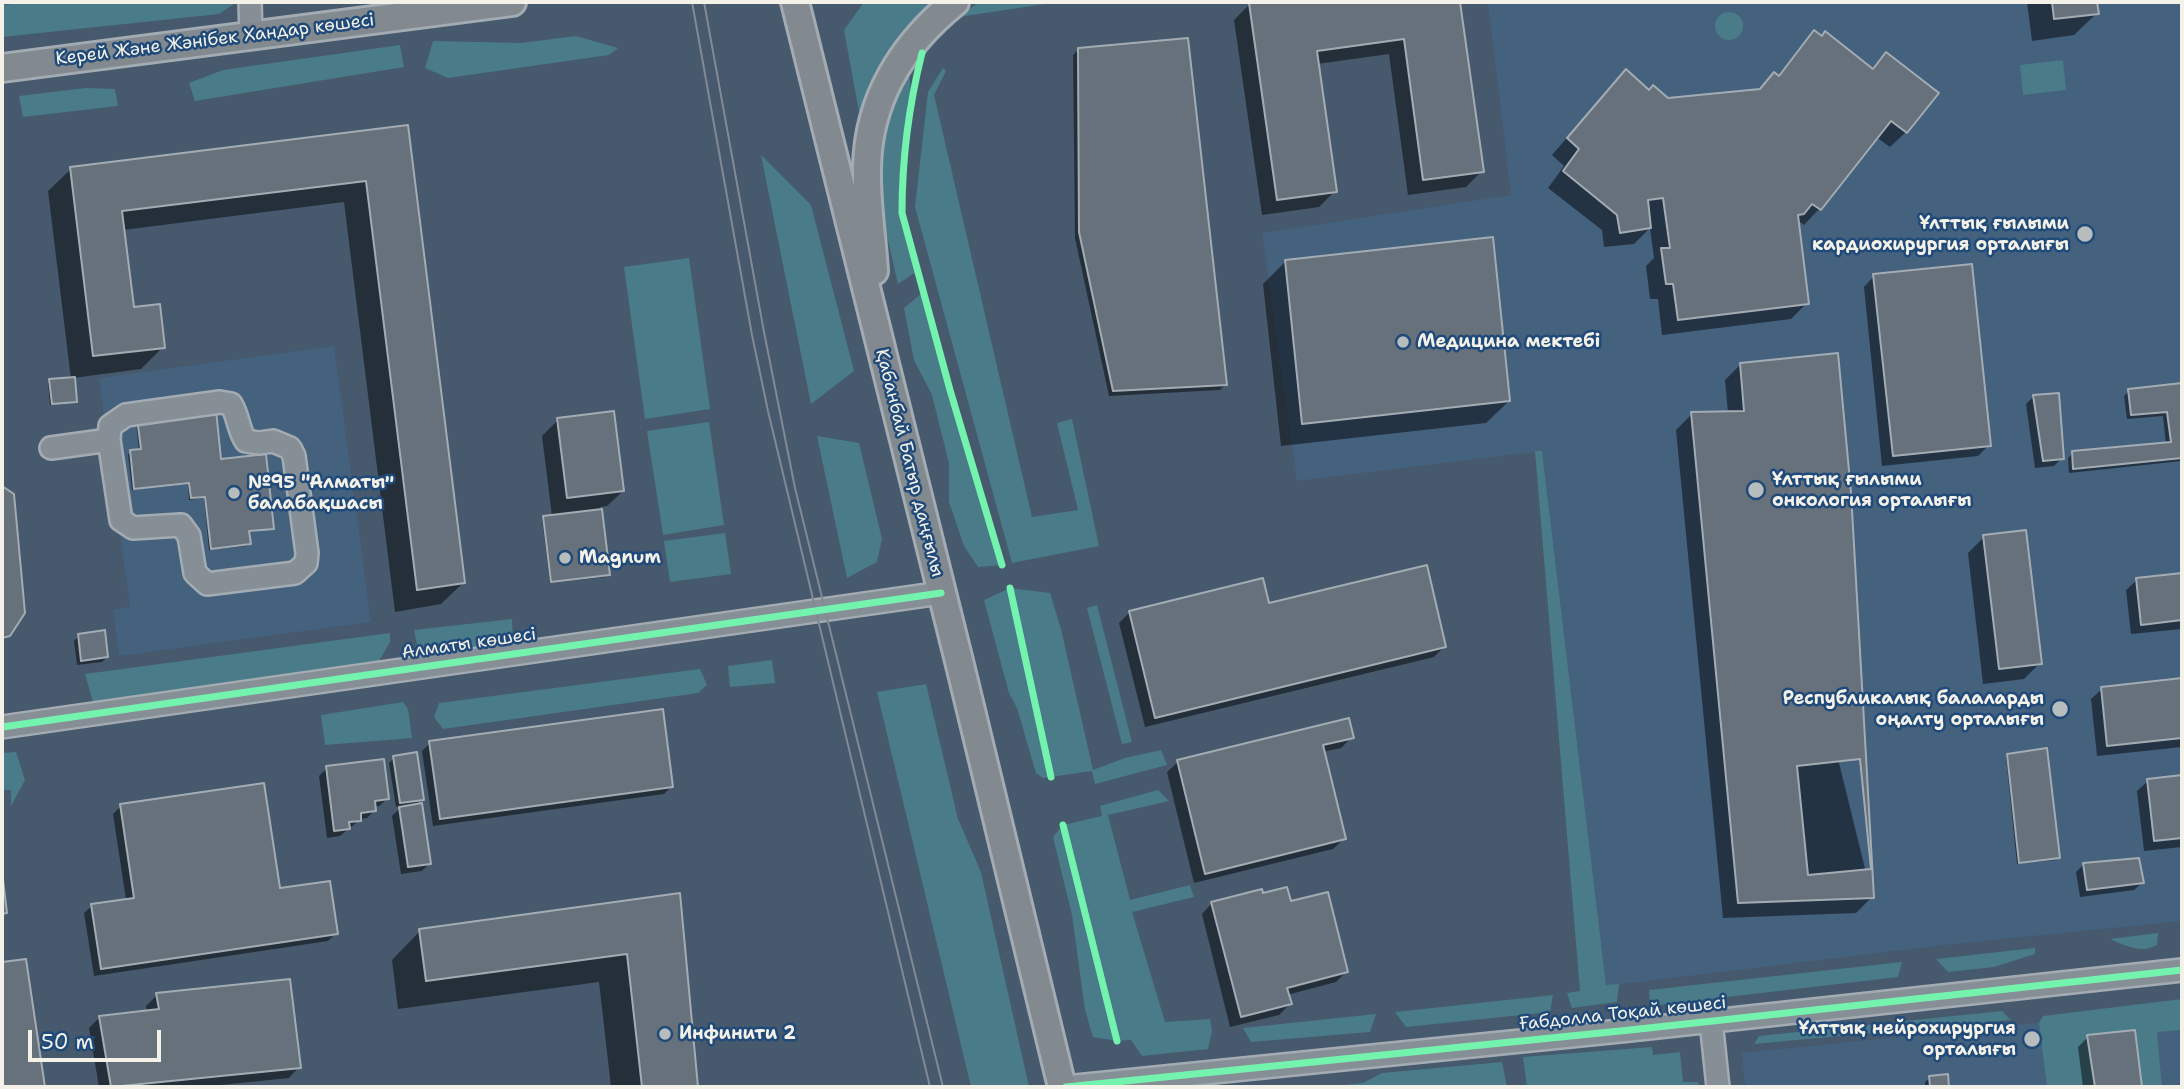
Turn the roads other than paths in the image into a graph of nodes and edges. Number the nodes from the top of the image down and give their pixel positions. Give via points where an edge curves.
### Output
1 (250, 2) edge
2 (512, 2) edge
3 (795, 2) edge
4 (956, 2) edge
5 (251, 36) junction
6 (2, 68) edge
7 (879, 343) junction
8 (108, 440) junction
9 (51, 448) dead end
10 (941, 593) junction
11 (2, 727) edge
12 (2182, 970) edge
13 (1711, 1021) junction
14 (1064, 1087) edge
15 (1718, 1087) edge

1 - 5 street
2 - 5 main road, Керей Және Жәнібек Хандар көшесі
3 - 7 main road, Қабанбай Батыр даңғылы
4 - 7 main road via 910,44 885,89 871,128 867,169
5 - 6 main road, Керей Және Жәнібек Хандар көшесі
7 - 10 main road, Қабанбай Батыр даңғылы
8 - 8 street via 110,426 126,415 231,404 246,442 273,441 290,448 294,456 306,563 295,573 207,584 195,573 189,536 181,525 133,528 121,520
8 - 9 street
10 - 11 street, Алматы көшесі
10 - 14 main road, Қабанбай Батыр даңғылы
12 - 13 street, Ғабдолла Тоқай көшесі
13 - 14 street, Ғабдолла Тоқай көшесі
13 - 15 street

